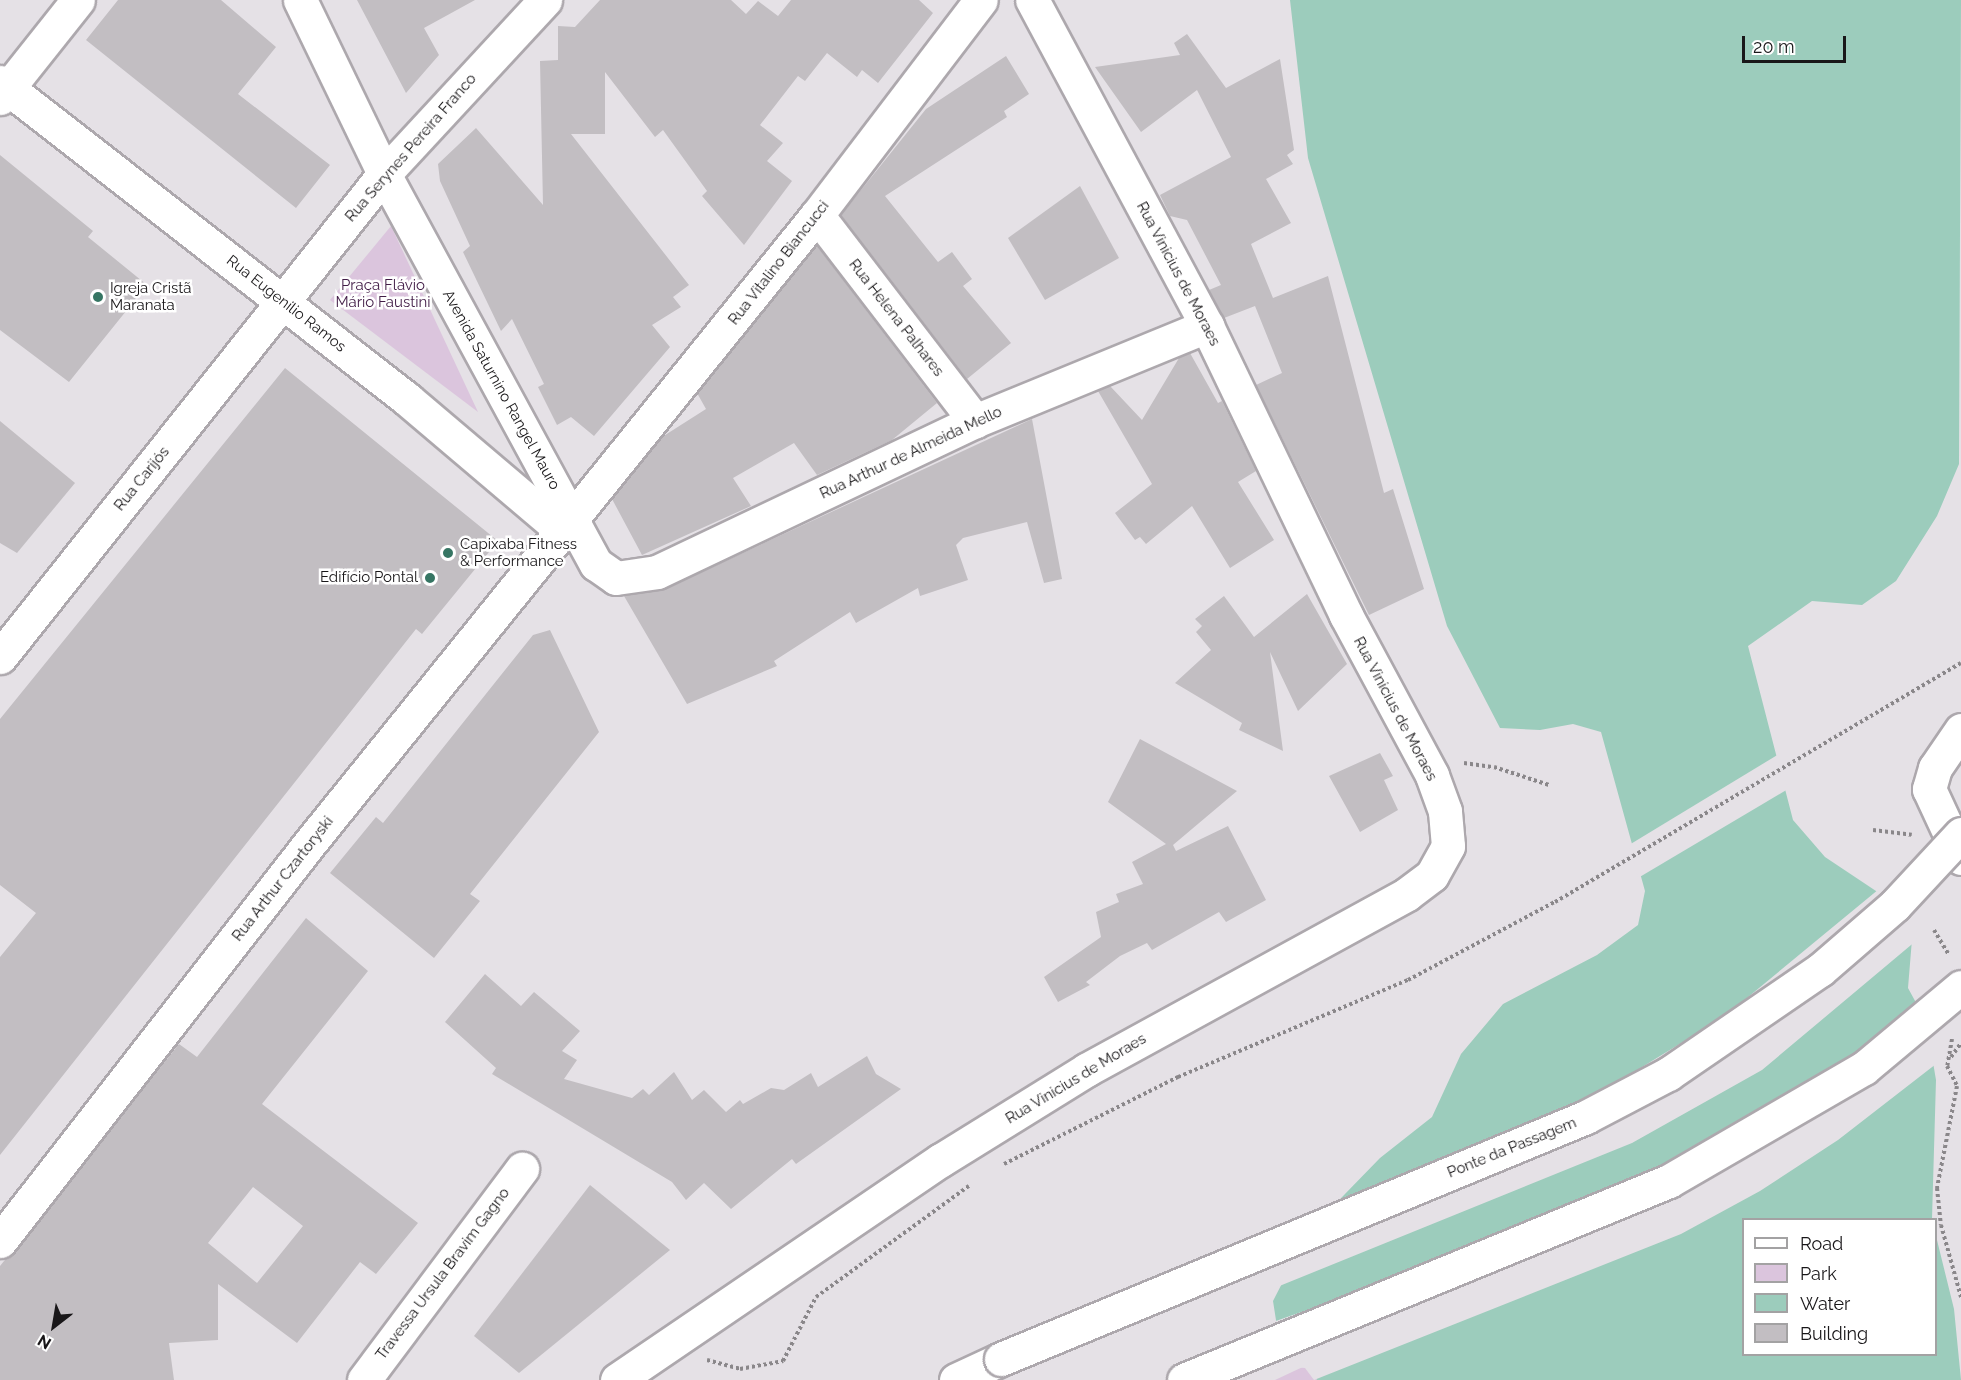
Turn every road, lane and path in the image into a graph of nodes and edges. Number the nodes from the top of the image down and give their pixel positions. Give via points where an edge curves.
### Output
1 (78, 0) edge
2 (300, 0) edge
3 (545, 0) edge
4 (981, 0) edge
5 (1032, 0) edge
6 (3, 90) edge
7 (384, 174) junction
8 (817, 215) junction
9 (284, 302) junction
10 (1207, 326) junction
11 (975, 421) junction
12 (569, 528) junction
13 (616, 578) joint
14 (0, 657) edge
15 (1961, 663) edge
16 (1961, 730) edge
17 (1961, 834) edge
18 (1961, 858) edge
19 (1934, 930) dead end
20 (1958, 976) edge
21 (1954, 1032) dead end
22 (1961, 1043) edge
23 (1947, 1066) junction
24 (1959, 1085) edge
25 (1001, 1166) dead end
26 (522, 1169) dead end
27 (973, 1184) dead end
28 (0, 1241) edge
29 (1960, 1284) edge
30 (1961, 1297) edge
31 (679, 1340) junction
32 (364, 1380) edge
33 (616, 1380) edge
34 (956, 1380) edge
35 (1184, 1380) edge

1 - 6 street
2 - 7 street, Avenida Saturnino Rangel Mauro
3 - 7 street, Rua Serynes Pereira Franco
4 - 8 street, Rua Vitalino Biancucci
5 - 10 street, Rua Vinicius de Moraes
6 - 9 street, Rua Eugenílio Ramos
7 - 9 street, Rua Serynes Pereira Franco
7 - 12 street, Avenida Saturnino Rangel Mauro
8 - 11 street, Rua Helena Palhares
8 - 12 street, Rua Vitalino Biancucci
9 - 12 street, Rua Eugenílio Ramos
9 - 14 street, Rua Carijós
10 - 11 street, Rua Arthur de Almeida Mello
10 - 31 street, Rua Vinicius de Moraes via 1346,615 1432,775 1448,829 1443,862 1407,894 1086,1070 941,1160
11 - 13 street, Rua Arthur de Almeida Mello via 657,572
12 - 13 street, Avenida Saturnino Rangel Mauro via 596,564
12 - 28 street, Rua Arthur Czartoryski via 305,849
15 - 25 path via 1555,902 1429,969 1178,1077
16 - 18 street via 1935,768 1929,789
17 - 34 street, Ponte da Passagem, bridge via 1895,906 1820,970 1668,1074 1586,1118
19 - 20 path
20 - 35 street via 1864,1068 1669,1181
21 - 23 path
22 - 23 path
23 - 24 path
24 - 29 path via 1937,1188 1941,1225
26 - 32 street, Travessa Ursula Bravim Gagno
27 - 31 path via 816,1297 783,1360 740,1369 710,1362
29 - 30 path
31 - 33 street, Rua Vinicius de Moraes

